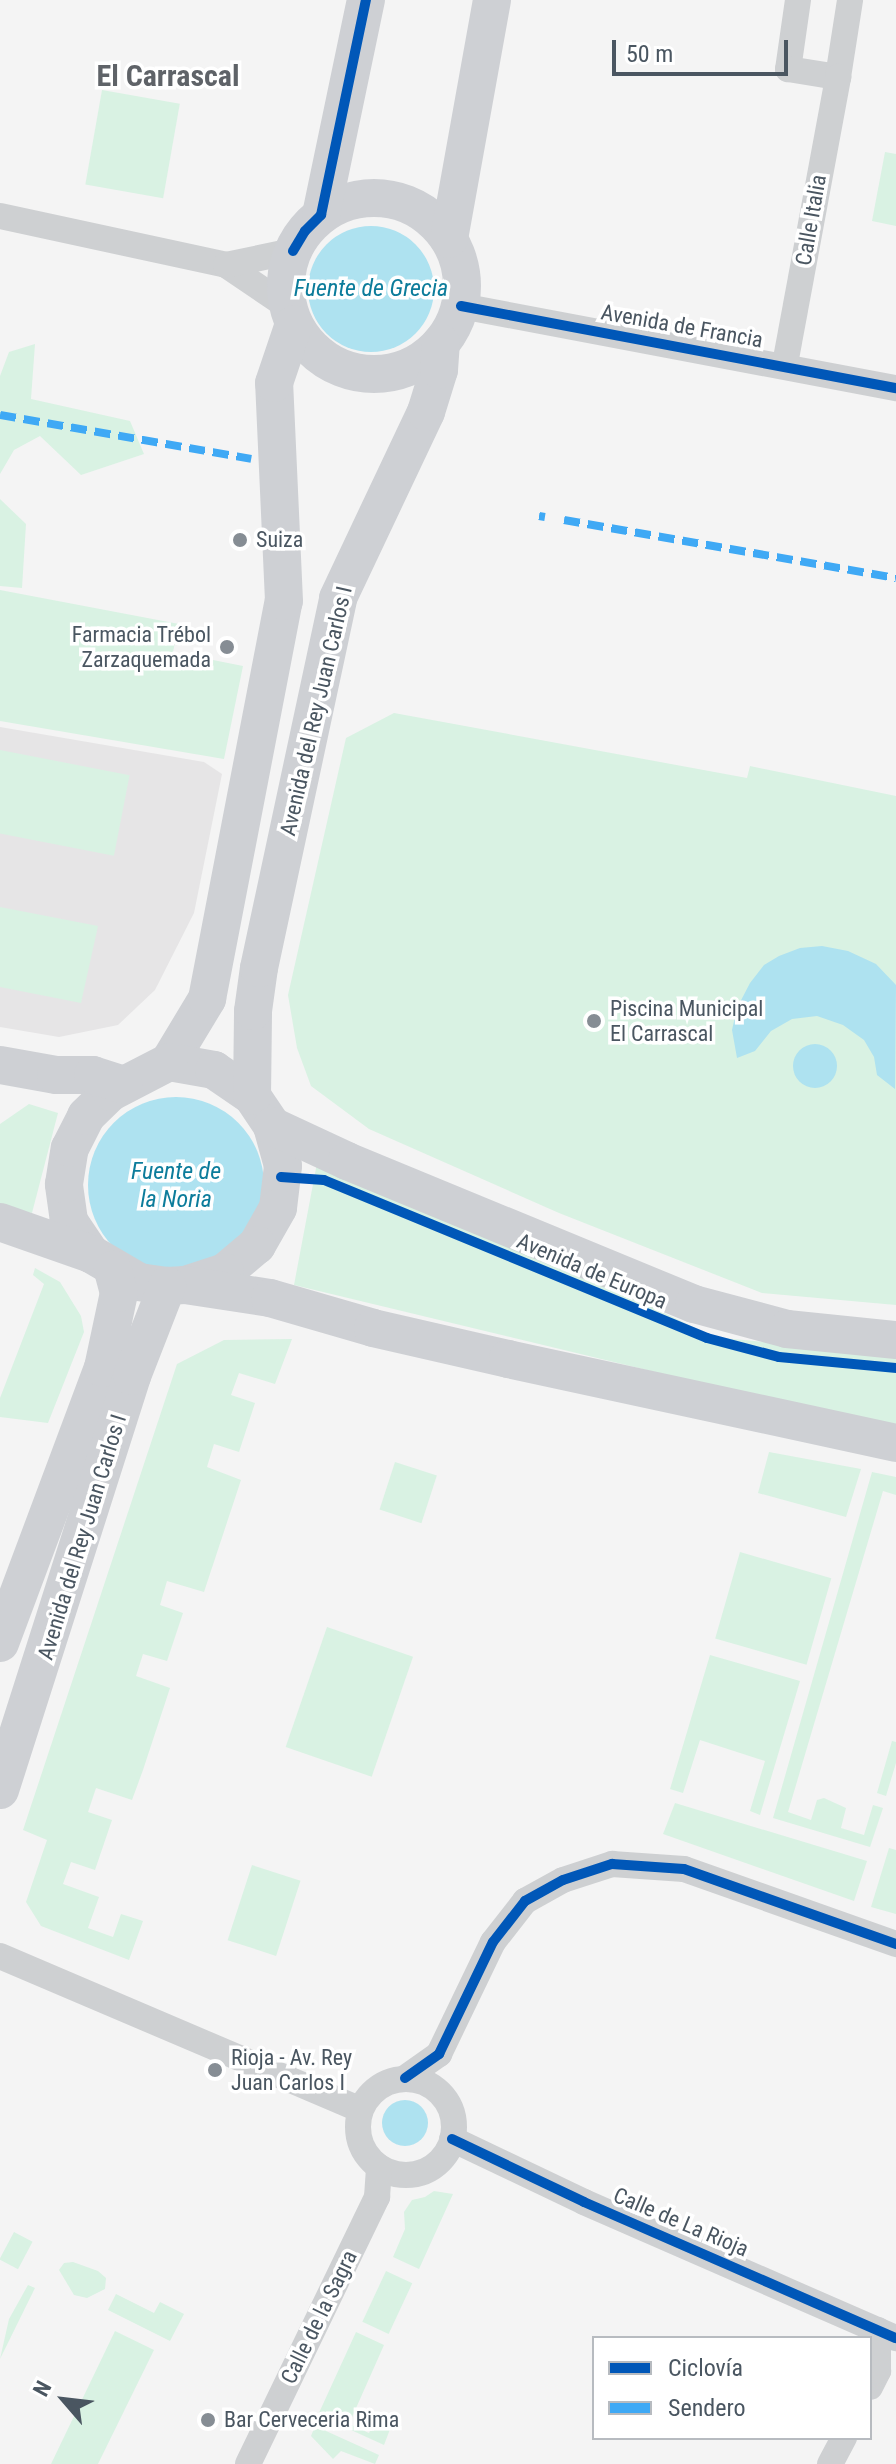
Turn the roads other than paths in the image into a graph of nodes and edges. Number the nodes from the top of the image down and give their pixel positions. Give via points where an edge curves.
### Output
1 (366, 0) edge
2 (492, 0) edge
3 (798, 0) edge
4 (850, 0) edge
5 (838, 77) junction
6 (321, 215) junction
7 (0, 216) edge
8 (449, 239) junction
9 (293, 251) junction
10 (226, 265) junction
11 (461, 306) junction
12 (291, 316) junction
13 (441, 343) junction
14 (785, 364) junction
15 (896, 388) edge
16 (169, 1062) junction
17 (0, 1065) edge
18 (123, 1085) junction
19 (262, 1111) junction
20 (0, 1222) edge
21 (102, 1262) junction
22 (176, 1286) junction
23 (896, 1340) edge
24 (896, 1443) edge
25 (0, 1643) edge
26 (0, 1790) edge
27 (896, 1944) edge
28 (0, 1956) edge
29 (405, 2078) junction
30 (361, 2110) junction
31 (452, 2139) junction
32 (379, 2167) junction
33 (887, 2334) edge
34 (872, 2383) edge
35 (843, 2440) edge
36 (248, 2464) edge
37 (830, 2464) edge

1 - 6 main road
2 - 8 main road
3 - 5 street via 788,69
4 - 5 street, Calle Italia
5 - 14 street, Calle Italia
6 - 8 main road via 347,202 390,200 430,217
6 - 9 main road
7 - 10 street
8 - 11 main road via 461,272
9 - 10 street
9 - 12 main road via 285,273
10 - 12 street
11 - 13 main road
11 - 14 street, Avenida de Francia
12 - 13 main road via 315,352 345,370 380,374 414,365
12 - 16 main road via 274,383 284,601 207,999
13 - 19 main road, Avenida del Rey Juan Carlos I via 426,412 338,598 259,968 253,1011
14 - 15 street, Avenida de Francia
16 - 18 main road
16 - 19 main road via 214,1070
17 - 18 main road via 93,1075
18 - 21 main road via 86,1116 67,1159 64,1184 69,1221
19 - 22 main road via 283,1166 278,1208 257,1245 225,1272
19 - 23 main road, Avenida de Europa via 347,1161 684,1300 787,1329
20 - 21 main road
21 - 22 main road via 139,1282
21 - 25 main road, Avenida del Rey Juan Carlos I via 119,1293 103,1368
22 - 24 main road via 270,1298 373,1328
22 - 26 main road, Avenida del Rey Juan Carlos I via 132,1376
27 - 29 street via 684,1869 612,1864 563,1880 525,1901 493,1942 439,2054
28 - 30 street
29 - 30 street via 378,2087
29 - 31 street via 420,2080 444,2097 451,2110
30 - 32 street via 358,2131 364,2151
31 - 32 street via 436,2165 423,2172 408,2175
31 - 33 street, Calle de La Rioja
32 - 36 street, Calle de la Sagra via 377,2197
33 - 34 street
35 - 37 street

